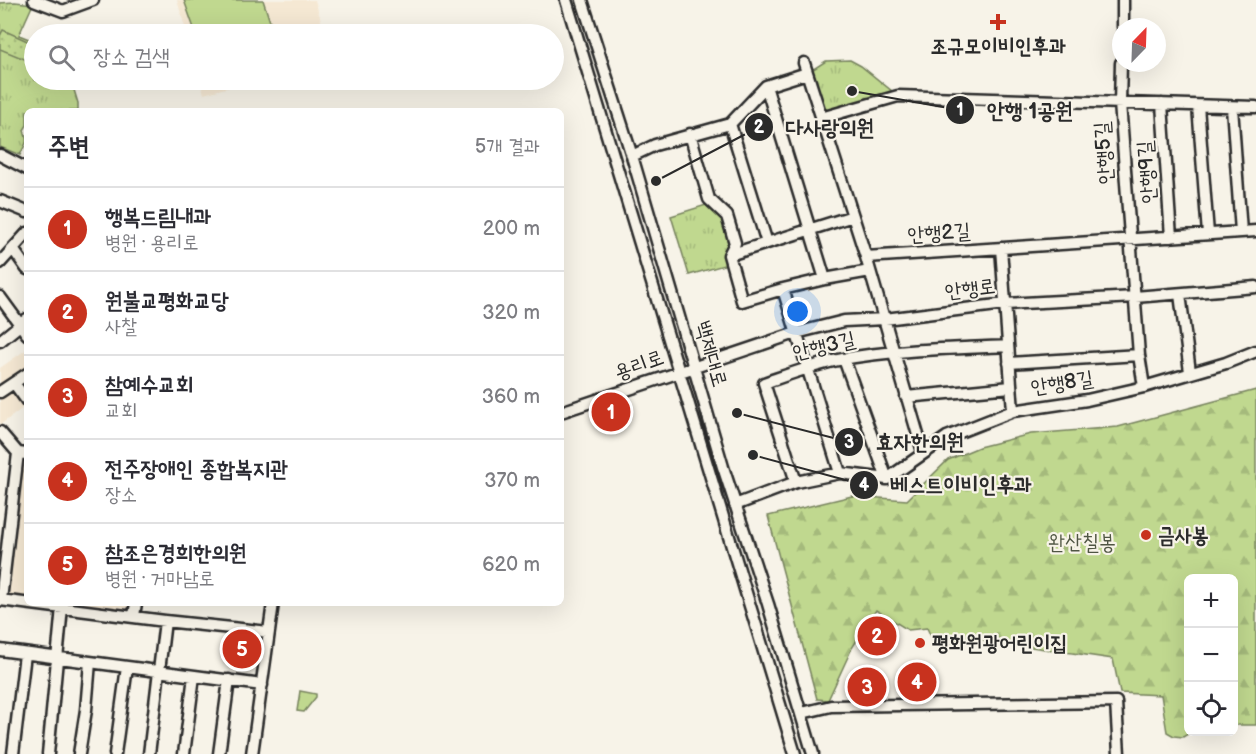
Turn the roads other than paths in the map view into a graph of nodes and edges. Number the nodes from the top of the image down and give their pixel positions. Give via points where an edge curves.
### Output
1 (566, 0) edge
2 (582, 0) edge
3 (1124, 0) edge
4 (40, 1) edge
5 (87, 1) edge
6 (1123, 18) edge
7 (1121, 72) edge
8 (766, 87) junction
9 (1120, 103) junction
10 (1162, 104) junction
11 (1198, 105) junction
12 (1232, 106) junction
13 (1256, 107) edge
14 (821, 118) junction
15 (730, 124) junction
16 (690, 134) junction
17 (0, 155) edge
18 (632, 156) junction
19 (24, 167) edge
20 (0, 201) edge
21 (24, 211) edge
22 (853, 216) junction
23 (810, 230) junction
24 (1256, 231) edge
25 (1241, 232) junction
26 (1208, 234) junction
27 (24, 236) edge
28 (1170, 237) junction
29 (1130, 239) junction
30 (767, 243) junction
31 (1001, 248) junction
32 (13, 249) junction
33 (729, 255) junction
34 (866, 258) junction
35 (0, 263) edge
36 (24, 264) edge
37 (870, 271) junction
38 (825, 279) junction
39 (1256, 287) edge
40 (783, 289) junction
41 (1180, 294) junction
42 (0, 297) edge
43 (1135, 297) junction
44 (1005, 304) junction
45 (885, 319) junction
46 (23, 322) edge
47 (796, 333) junction
48 (0, 341) edge
49 (1008, 346) junction
50 (1256, 351) edge
51 (894, 353) junction
52 (1139, 355) junction
53 (844, 359) junction
54 (1009, 363) junction
55 (695, 367) junction
56 (806, 368) junction
57 (678, 372) junction
58 (1190, 372) junction
59 (24, 376) edge
60 (14, 382) junction
61 (1011, 387) junction
62 (1144, 387) junction
63 (0, 392) edge
64 (24, 397) edge
65 (906, 397) junction
66 (564, 411) edge
67 (1013, 411) junction
68 (0, 432) edge
69 (923, 452) junction
70 (22, 454) edge
71 (840, 473) junction
72 (887, 479) junction
73 (796, 482) junction
74 (735, 505) junction
75 (0, 600) edge
76 (24, 603) edge
77 (53, 606) edge
78 (136, 606) edge
79 (273, 606) edge
80 (62, 607) junction
81 (134, 616) junction
82 (165, 621) junction
83 (269, 632) junction
84 (0, 650) edge
85 (26, 654) junction
86 (57, 658) junction
87 (90, 662) junction
88 (127, 667) junction
89 (160, 671) junction
90 (194, 676) junction
91 (229, 680) junction
92 (262, 685) junction
93 (802, 713) junction
94 (13, 754) edge
95 (48, 754) edge
96 (79, 754) edge
97 (115, 754) edge
98 (149, 754) edge
99 (184, 754) edge
100 (219, 754) edge
101 (252, 754) edge
102 (795, 754) edge
103 (813, 754) edge
104 (1119, 754) edge

1 - 57 street, 백제대로
2 - 18 street, 백제대로
3 - 6 street
4 - 5 street via 63,11
7 - 9 street, 안행5길
8 - 14 street via 805,68
8 - 15 street
8 - 23 street
9 - 10 street
9 - 14 street via 897,96
9 - 29 street, 안행5길
10 - 11 street
10 - 28 street, 안행9길
11 - 12 street
11 - 26 street
12 - 13 street
12 - 25 street
14 - 22 street
15 - 16 street
15 - 30 street
16 - 18 street
16 - 33 street via 709,199 727,216 735,243
17 - 19 street
18 - 55 street, 백제대로
20 - 21 street
22 - 23 street
22 - 34 street
23 - 30 street
23 - 38 street
24 - 25 street
25 - 26 street
26 - 28 street
27 - 32 street
28 - 29 street
29 - 31 street, 안행2길
29 - 43 street, 안행5길
30 - 33 street
31 - 34 street, 안행2길
31 - 44 street
32 - 35 street
32 - 36 street
33 - 40 street via 742,301
34 - 37 street
37 - 38 street
37 - 45 street
38 - 40 street
39 - 41 street, 안행로
40 - 47 street
41 - 43 street, 안행로
41 - 58 street
42 - 46 street
43 - 44 street, 안행로
43 - 52 street, 안행5길
44 - 45 street, 안행로
44 - 49 street
45 - 47 street, 안행로 via 844,321
45 - 51 street
46 - 48 street
47 - 55 street, 안행로
47 - 56 street
49 - 51 street, 안행3길
49 - 54 street
50 - 58 street, 안행8길
51 - 53 street, 안행3길
51 - 65 street
52 - 54 street
52 - 62 street, 안행5길
53 - 56 street, 안행3길
53 - 72 street
54 - 61 street
55 - 57 street, 용리로
55 - 74 street, 백제대로
56 - 71 street
56 - 73 street, 안행3길 via 764,383
57 - 66 street, 용리로
57 - 102 street, 백제대로
58 - 62 street, 안행8길
59 - 60 street
60 - 63 street
60 - 64 street
61 - 65 street
61 - 67 street
62 - 67 street, 안행8길
65 - 69 street
67 - 69 street, 안행8길 via 947,437
68 - 70 street
69 - 72 street, 안행8길
70 - 75 street
71 - 72 street
71 - 73 street
73 - 74 street
74 - 93 street, 백제대로
75 - 76 street
77 - 80 street
78 - 81 street
79 - 83 street
80 - 81 street
80 - 86 street
81 - 82 street
82 - 83 street
82 - 89 street
83 - 92 street
84 - 85 street
85 - 86 street
85 - 94 street
86 - 87 street
86 - 95 street
87 - 88 street
87 - 96 street
88 - 89 street
88 - 97 street
89 - 90 street
89 - 98 street
90 - 91 street
90 - 99 street
91 - 92 street
91 - 100 street
92 - 101 street
93 - 103 street, 백제대로
93 - 104 street via 831,706 1116,702

